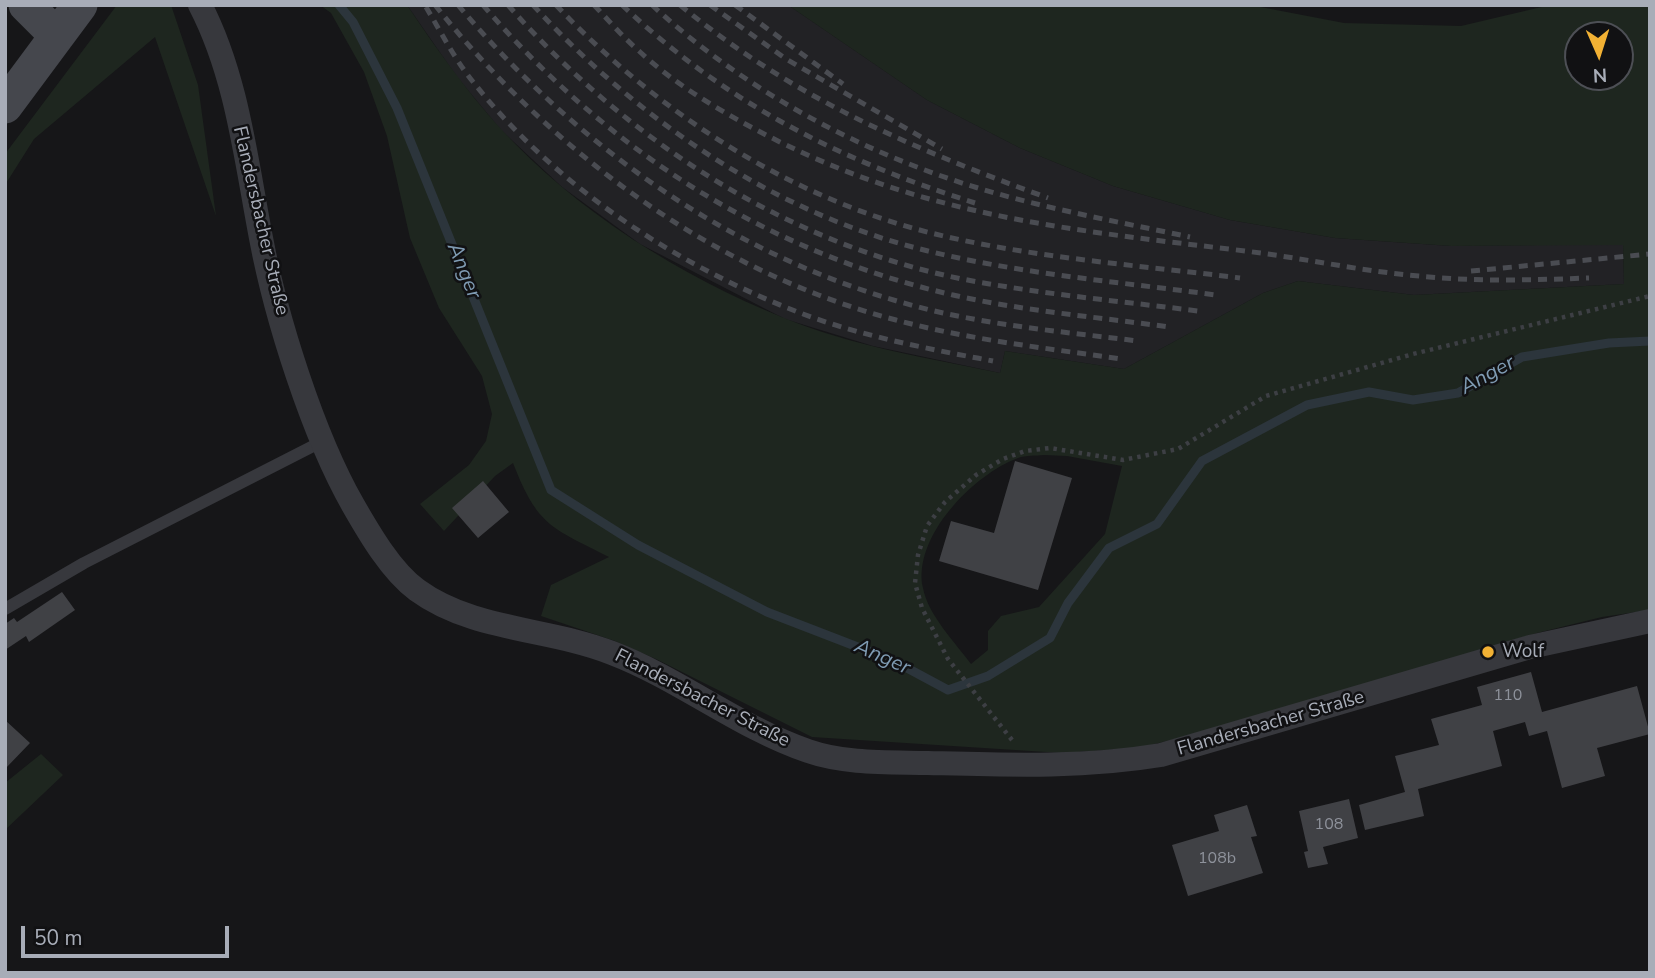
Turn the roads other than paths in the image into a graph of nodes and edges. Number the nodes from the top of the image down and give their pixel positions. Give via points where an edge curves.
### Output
1 (26, 5) edge
2 (79, 5) edge
3 (200, 5) edge
4 (57, 36) junction
5 (5, 106) edge
6 (323, 441) junction
7 (5, 609) edge
8 (1650, 621) edge

1 - 4 main road
2 - 4 main road
3 - 6 street, Flandersbacher Straße via 230,85 262,243
4 - 5 main road
6 - 7 lane
6 - 8 street, Flandersbacher Straße via 353,505 415,589 450,609 610,652 655,672 760,732 812,752 864,761 1024,766 1108,764 1161,755 1530,647

